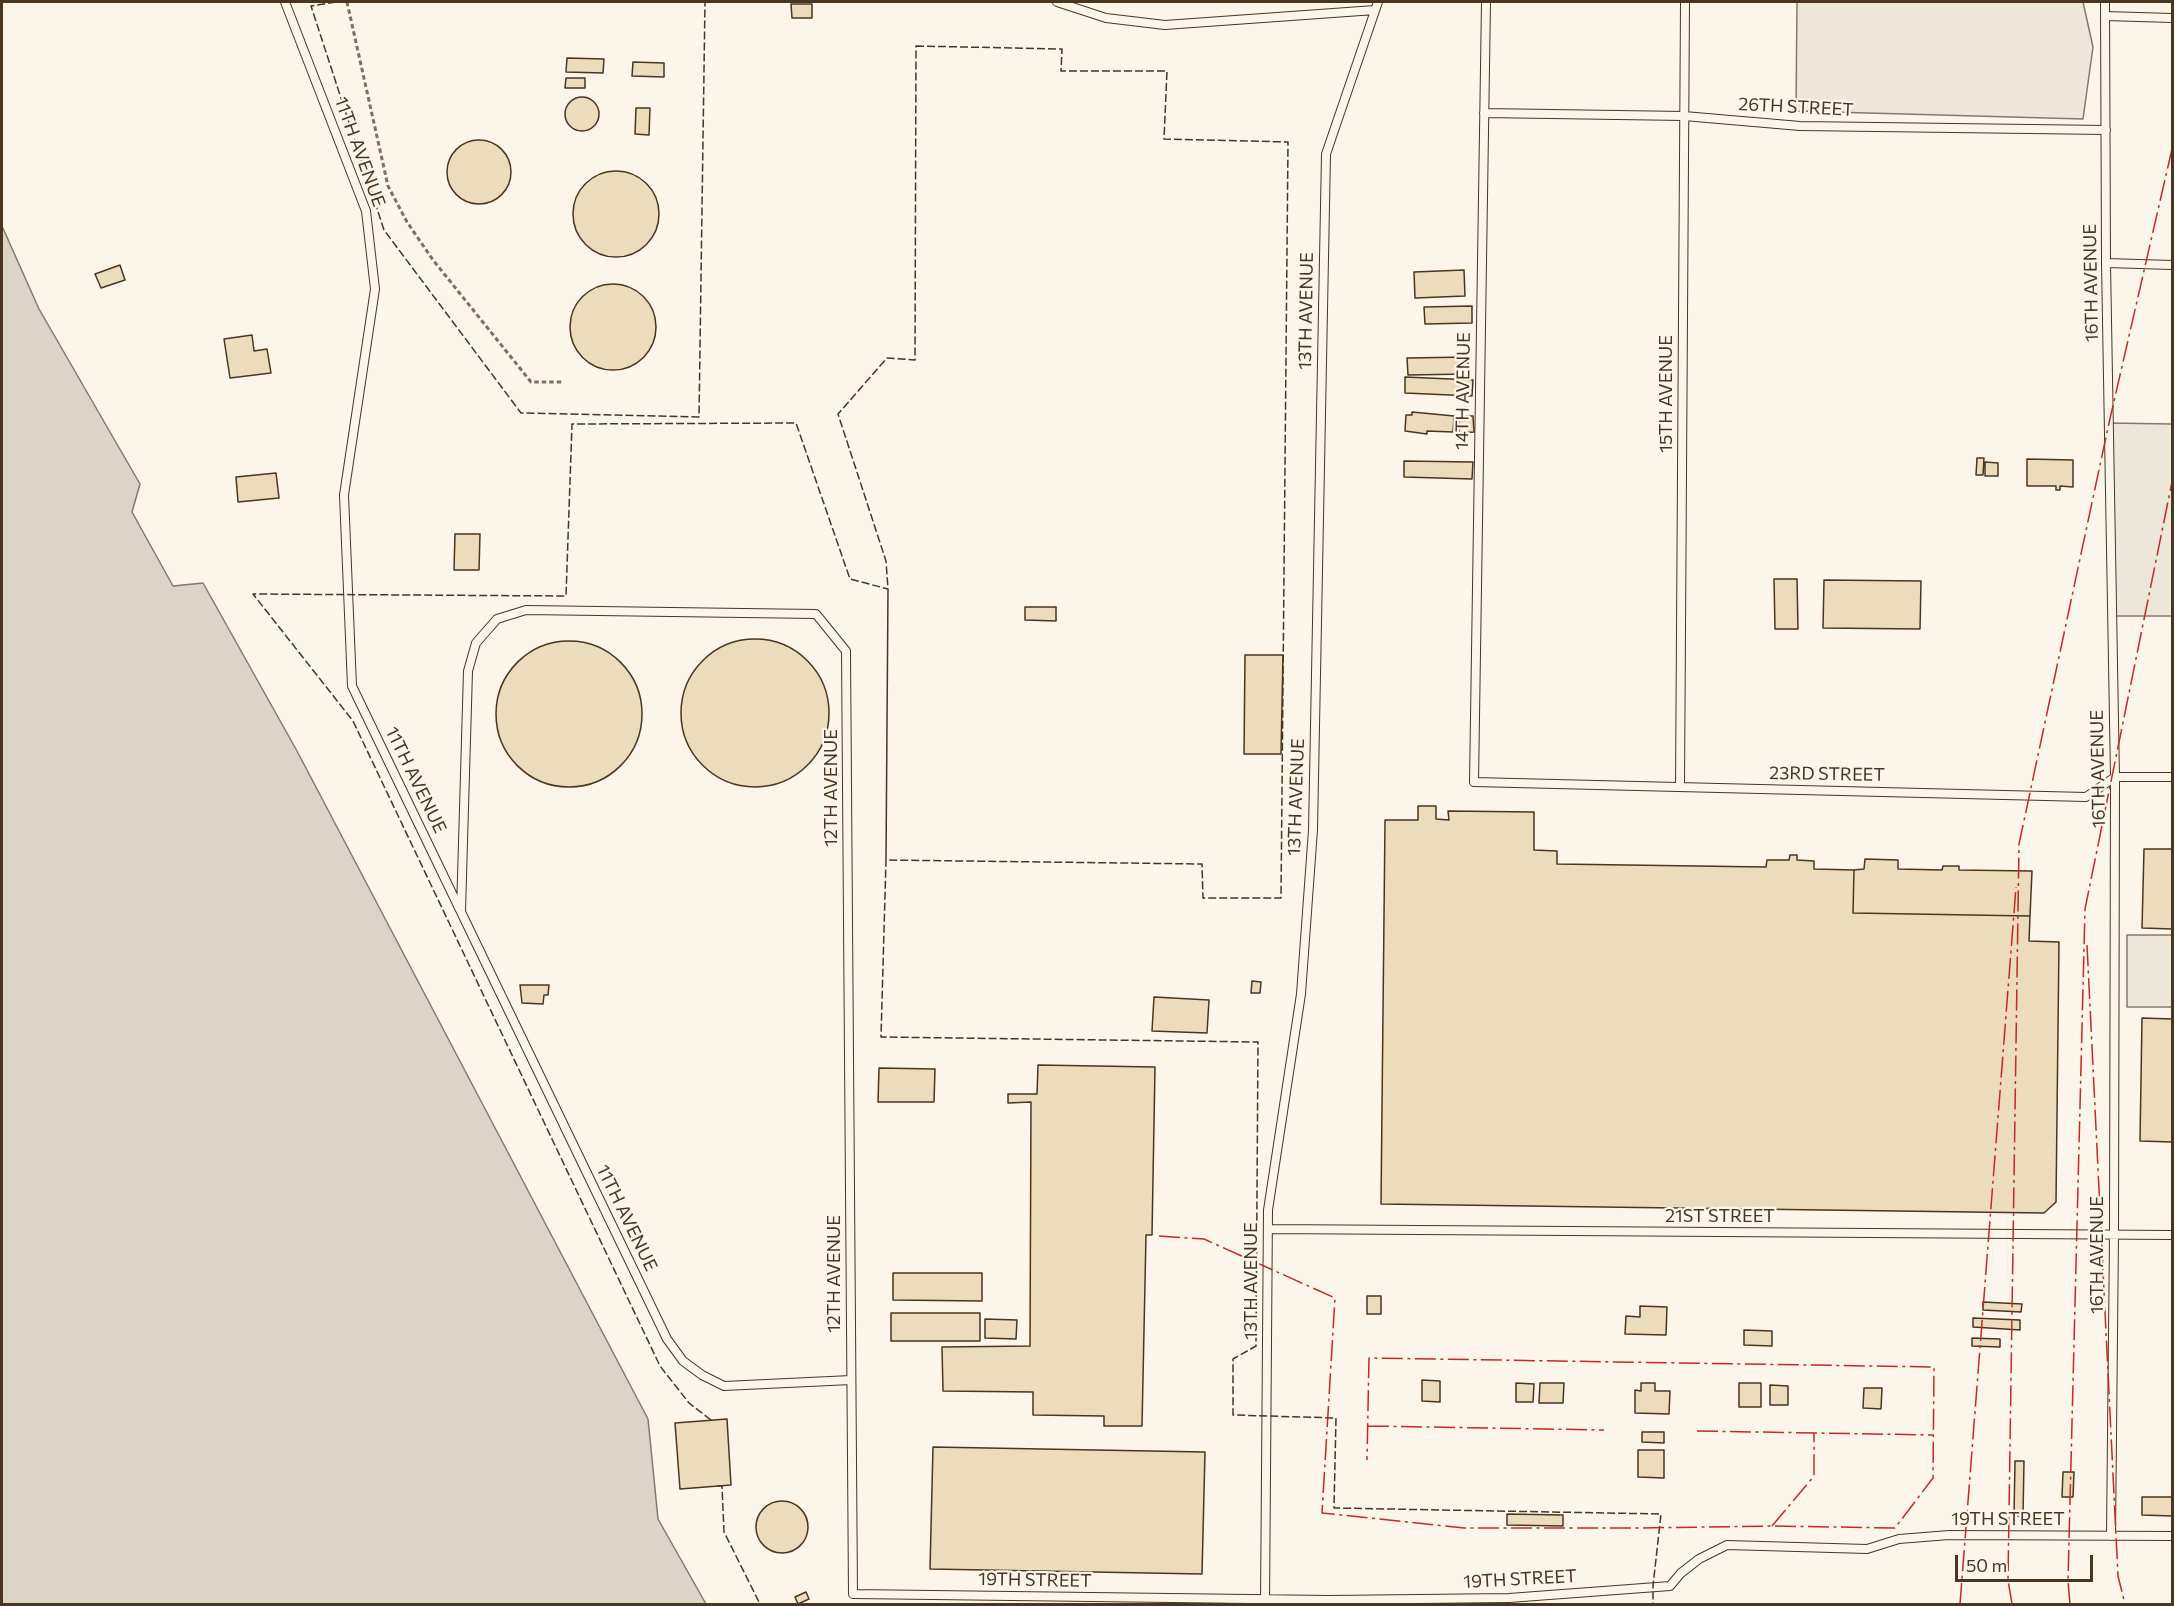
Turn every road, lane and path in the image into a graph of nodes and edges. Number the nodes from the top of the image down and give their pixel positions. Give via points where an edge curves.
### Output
1 (285, 2) edge
2 (347, 2) edge
3 (1057, 2) edge
4 (1486, 2) edge
5 (1685, 2) edge
6 (2105, 2) edge
7 (1377, 6) edge
8 (2105, 16) junction
9 (2172, 18) edge
10 (1484, 112) junction
11 (1684, 116) junction
12 (2106, 130) junction
13 (2106, 263) junction
14 (2172, 265) edge
15 (564, 382) dead end
16 (2115, 777) junction
17 (2172, 777) edge
18 (1474, 782) joint
19 (1680, 787) junction
20 (460, 911) junction
21 (1268, 1229) junction
22 (2114, 1235) junction
23 (2172, 1235) edge
24 (851, 1380) junction
25 (2111, 1536) junction
26 (2172, 1536) edge
27 (853, 1594) joint
28 (1265, 1602) edge

1 - 20 lane, 11TH AVENUE via 366,211 375,290 344,495 352,686
2 - 15 path via 388,186 407,222 531,382
3 - 7 lane via 1106,18 1165,25
4 - 10 lane, 14TH AVENUE
5 - 11 lane, 15TH AVENUE
6 - 8 lane, 16TH AVENUE
7 - 21 lane, 13TH AVENUE via 1326,154 1313,830 1301,994
8 - 9 lane
8 - 12 lane, 16TH AVENUE
10 - 11 lane, 26TH STREET
10 - 18 lane, 14TH AVENUE
11 - 12 lane, 26TH STREET via 1800,126
11 - 19 lane, 15TH AVENUE
12 - 13 lane, 16TH AVENUE
13 - 14 lane
13 - 16 lane, 16TH AVENUE
16 - 17 lane
16 - 19 lane, 23RD STREET via 2086,797
16 - 22 lane, 16TH AVENUE
18 - 19 lane, 23RD STREET
20 - 24 lane, 11TH AVENUE via 667,1339 682,1361 724,1386
20 - 24 lane, 12TH AVENUE via 468,672 476,643 497,619 526,610 816,614 846,651
21 - 22 lane, 21ST STREET
21 - 28 lane, 13TH AVENUE
22 - 23 lane, 21ST STREET
22 - 25 lane, 16TH AVENUE
24 - 27 lane, 12TH AVENUE
25 - 26 lane, 19TH STREET
25 - 28 lane, 19TH STREET via 1949,1535 1899,1539 1867,1549 1727,1545 1699,1559 1670,1586 1509,1598
27 - 28 lane, 19TH STREET

